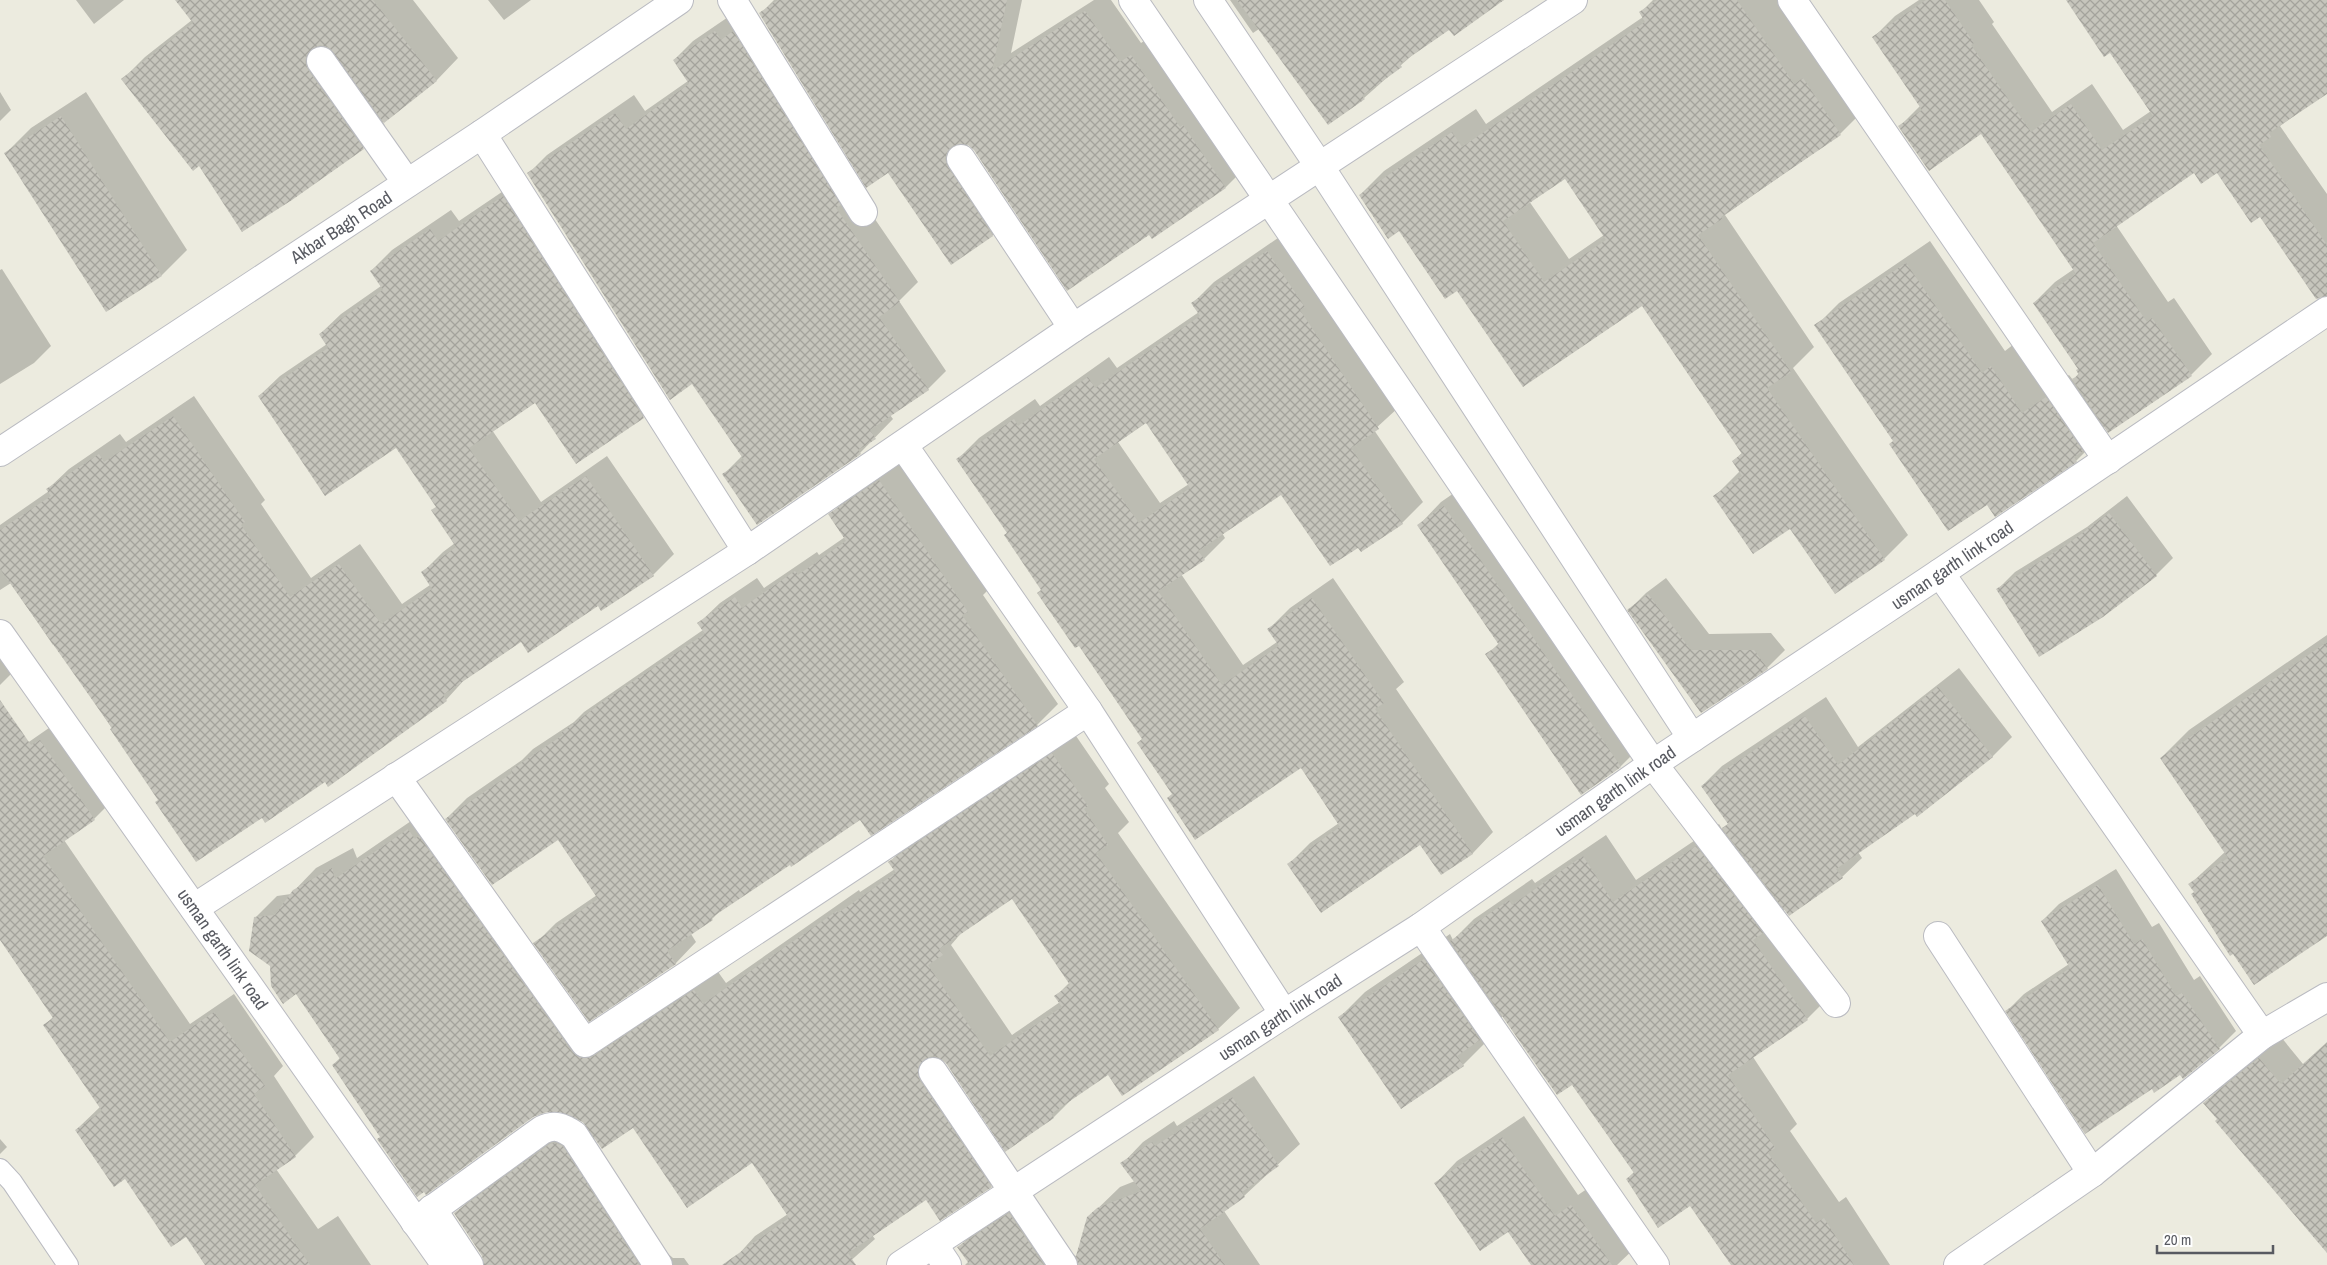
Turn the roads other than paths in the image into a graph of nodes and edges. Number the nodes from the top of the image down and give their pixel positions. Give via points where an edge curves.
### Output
1 (679, 0) edge
2 (732, 0) edge
3 (1133, 0) edge
4 (1208, 0) edge
5 (1573, 0) edge
6 (1792, 0) edge
7 (321, 61) dead end
8 (482, 134) junction
9 (961, 159) dead end
10 (1320, 167) junction
11 (407, 183) junction
12 (1270, 200) junction
13 (862, 212) dead end
14 (2327, 311) edge
15 (1073, 328) junction
16 (903, 445) junction
17 (0, 452) edge
18 (2108, 460) junction
19 (747, 551) junction
20 (1940, 573) junction
21 (0, 634) edge
22 (1088, 711) junction
23 (1692, 738) junction
24 (1653, 764) junction
25 (396, 777) junction
26 (194, 908) junction
27 (1421, 927) junction
28 (1938, 936) dead end
29 (2327, 997) edge
30 (1836, 1003) dead end
31 (1284, 1014) junction
32 (2262, 1035) junction
33 (933, 1072) dead end
34 (0, 1169) edge
35 (2092, 1173) junction
36 (1014, 1191) junction
37 (424, 1216) junction
38 (940, 1254) edge
39 (68, 1265) edge
40 (446, 1265) edge
41 (469, 1265) edge
42 (658, 1265) edge
43 (900, 1265) edge
44 (1063, 1265) edge
45 (1655, 1265) edge
46 (1958, 1265) edge

1 - 8 street, Akbar Bagh Road
2 - 13 street
3 - 12 street
4 - 10 street
5 - 10 street
6 - 18 street
7 - 11 street
8 - 11 street, Akbar Bagh Road
8 - 19 street
9 - 15 street
10 - 12 street
10 - 23 street
11 - 17 street, Akbar Bagh Road
12 - 15 street
12 - 24 street
14 - 18 street, usman garth link road
15 - 16 street
16 - 19 street
16 - 22 street
18 - 20 street, usman garth link road
19 - 25 street
20 - 23 street, usman garth link road
20 - 32 street
21 - 26 street, usman garth link road
22 - 25 street via 585,1043
22 - 31 street
23 - 24 street, usman garth link road
24 - 27 street, usman garth link road
24 - 30 street
25 - 26 street
26 - 37 street, usman garth link road
27 - 31 street, usman garth link road
27 - 45 street
28 - 35 street
29 - 32 street
31 - 36 street, usman garth link road
32 - 35 street
33 - 36 street
34 - 39 lane
35 - 46 street
36 - 38 street, usman garth link road
36 - 44 street
37 - 40 street, usman garth link road
37 - 41 street
37 - 42 street via 542,1130 552,1126 563,1128 574,1135
38 - 43 street, usman garth link road

